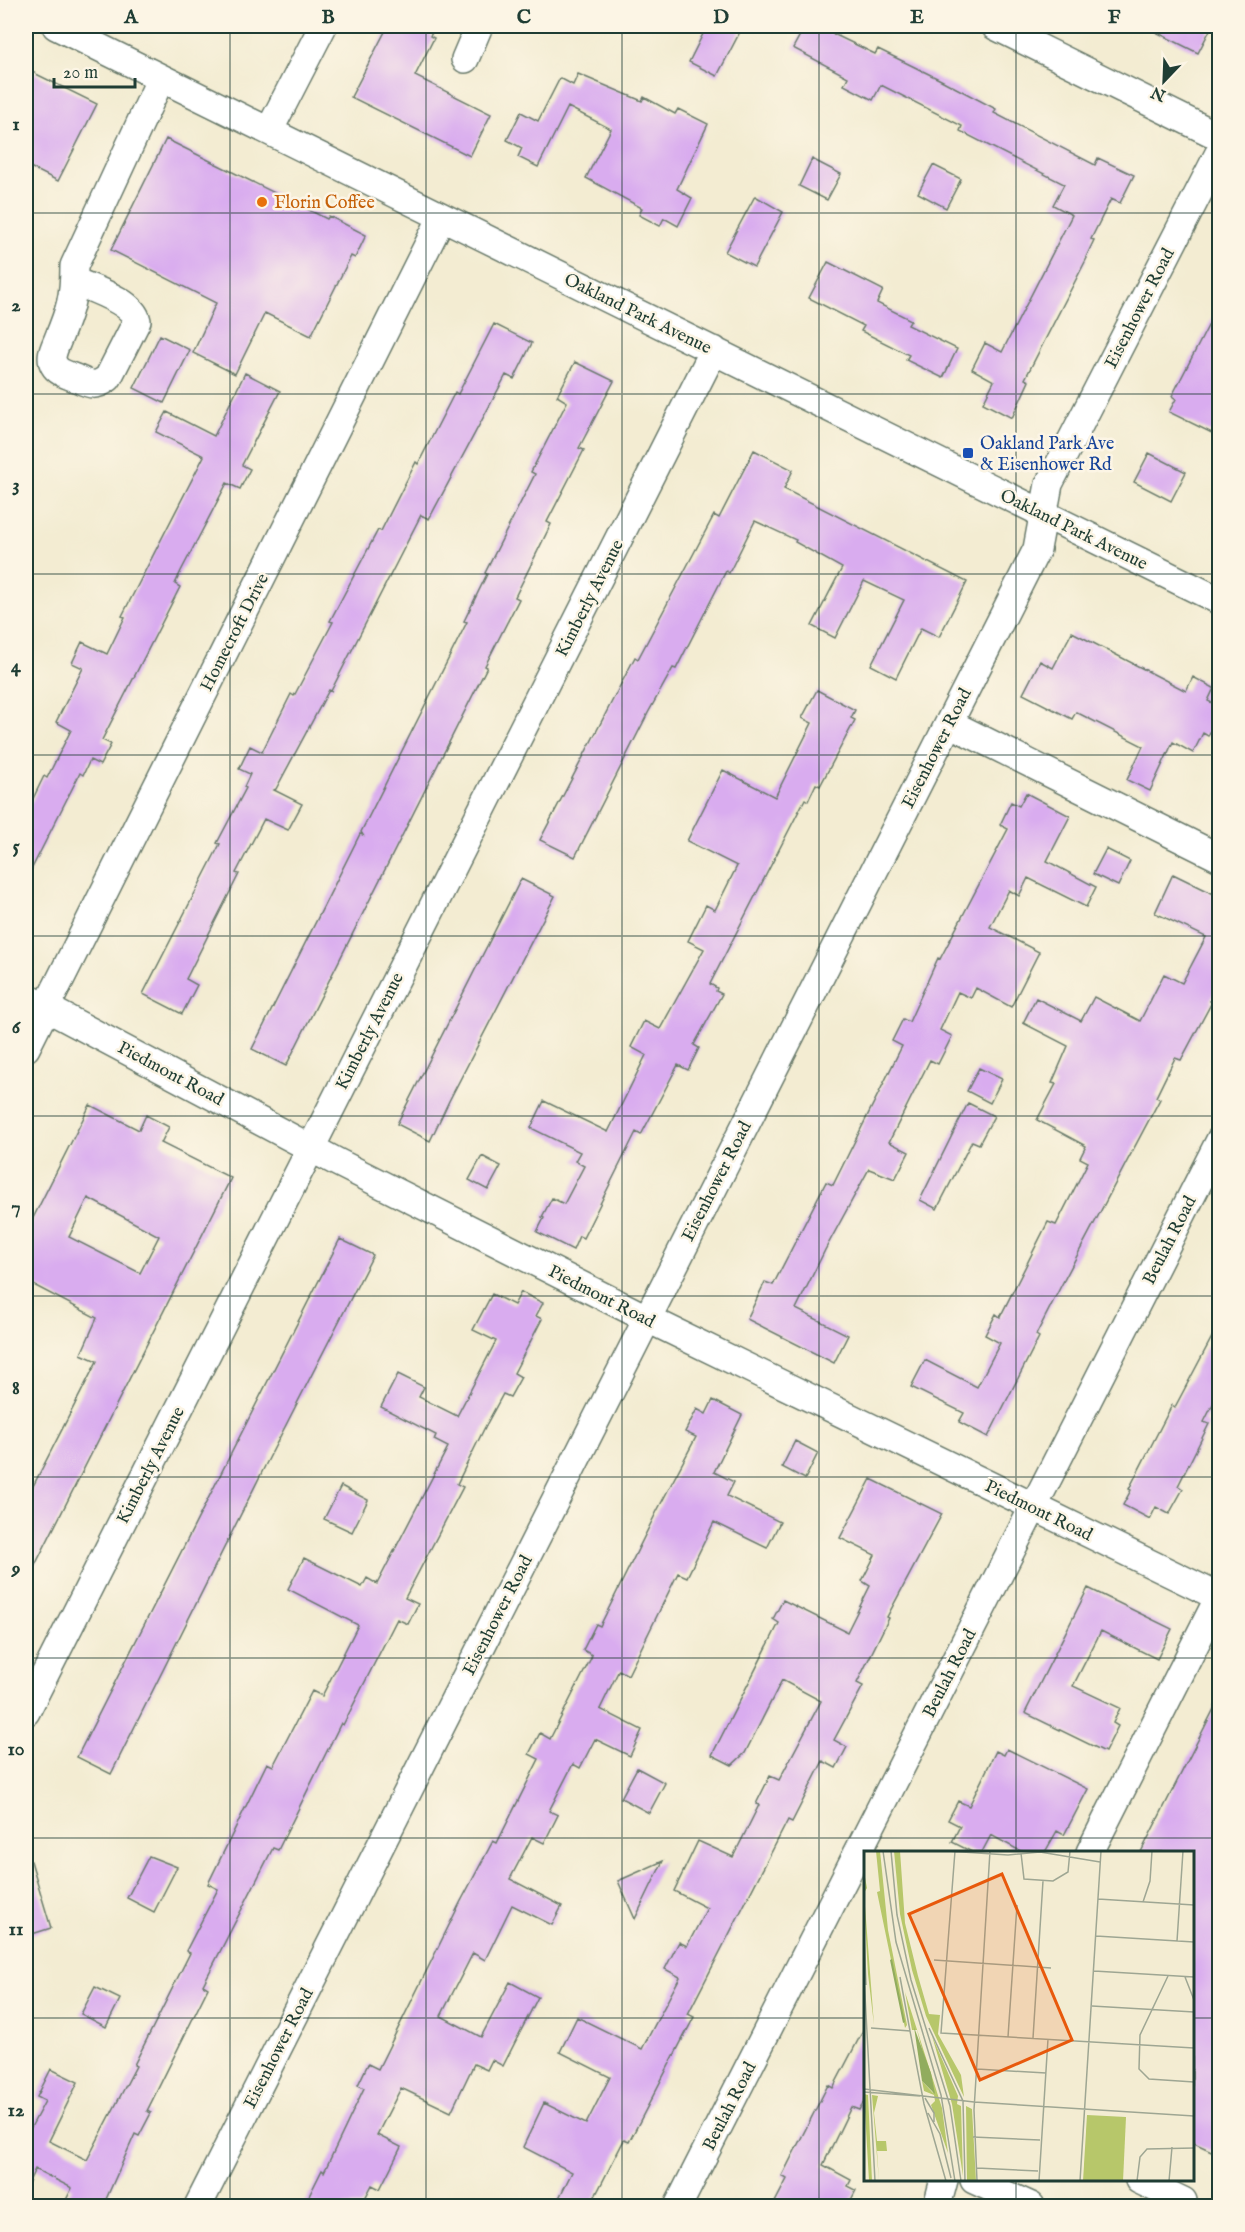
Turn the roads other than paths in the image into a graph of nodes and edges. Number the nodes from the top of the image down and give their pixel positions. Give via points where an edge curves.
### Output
1 (56, 26) edge
2 (323, 26) edge
3 (479, 26) edge
4 (995, 26) edge
5 (465, 59) dead end
6 (161, 78) junction
7 (269, 131) junction
8 (1220, 137) edge
9 (1220, 151) edge
10 (442, 217) junction
11 (74, 281) dead end
12 (714, 350) junction
13 (1044, 514) junction
14 (1220, 601) edge
15 (949, 723) junction
16 (1220, 858) edge
17 (36, 1003) edge
18 (26, 1048) edge
19 (1220, 1140) edge
20 (310, 1146) junction
21 (646, 1318) junction
22 (1033, 1506) junction
23 (1219, 1597) edge
24 (26, 1712) edge
25 (1091, 1851) edge
26 (944, 2181) edge
27 (976, 2181) edge
28 (1141, 2181) edge
29 (198, 2206) edge
30 (678, 2206) edge
31 (937, 2206) edge
32 (1031, 2206) edge
33 (1181, 2206) edge

1 - 6 street, Oakland Park Avenue
2 - 7 street
3 - 5 street
4 - 8 street
6 - 7 street, Oakland Park Avenue
6 - 11 street via 74,266
7 - 10 street, Oakland Park Avenue
9 - 13 street, Eisenhower Road via 1049,484
10 - 12 street, Oakland Park Avenue
10 - 17 street, Homecroft Drive
12 - 13 street, Oakland Park Avenue
12 - 20 street, Kimberly Avenue
13 - 14 street, Oakland Park Avenue
13 - 15 street, Eisenhower Road via 1037,549
15 - 16 street
15 - 21 street, Eisenhower Road
17 - 18 street, Homecroft Drive
17 - 20 street, Piedmont Road
19 - 22 street, Beulah Road
20 - 21 street, Piedmont Road
20 - 24 street, Kimberly Avenue
21 - 22 street, Piedmont Road
21 - 29 street, Eisenhower Road
22 - 23 street, Piedmont Road
22 - 30 street, Beulah Road
23 - 25 street
26 - 31 street
27 - 32 street
28 - 33 street via 1183,2201

